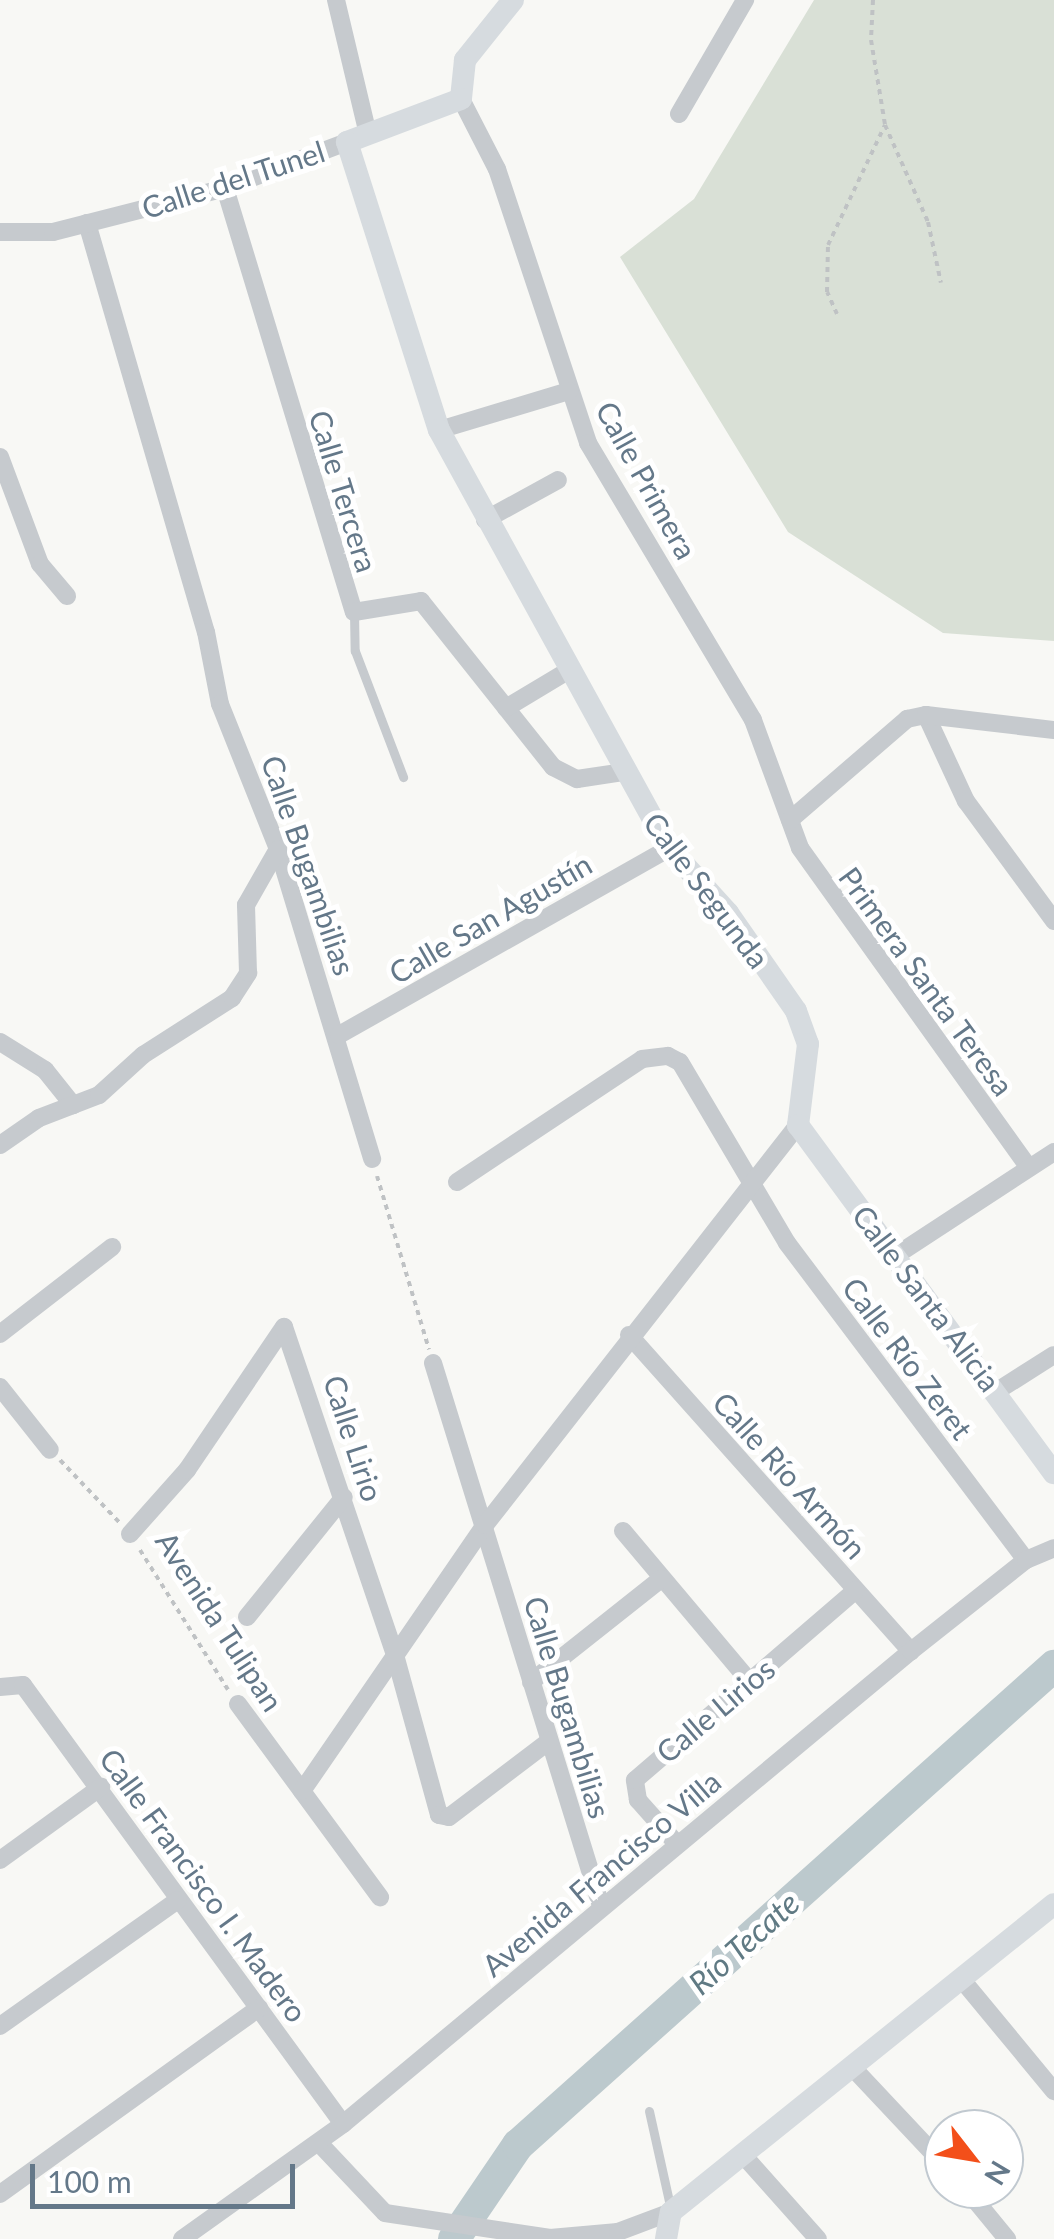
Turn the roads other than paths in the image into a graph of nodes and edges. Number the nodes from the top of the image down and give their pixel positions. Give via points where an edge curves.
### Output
1 (336, 0) edge
2 (513, 0) edge
3 (745, 0) edge
4 (461, 99) junction
5 (679, 114) dead end
6 (358, 138) junction
7 (224, 188) junction
8 (88, 223) junction
9 (0, 232) edge
10 (569, 390) junction
11 (438, 430) junction
12 (0, 457) edge
13 (558, 480) dead end
14 (485, 520) junction
15 (67, 596) dead end
16 (354, 612) junction
17 (571, 670) junction
18 (506, 708) junction
19 (926, 715) junction
20 (1054, 730) edge
21 (624, 772) junction
22 (403, 777) dead end
23 (790, 820) junction
24 (669, 848) junction
25 (278, 849) junction
26 (1054, 921) edge
27 (339, 1036) junction
28 (0, 1042) edge
29 (73, 1104) junction
30 (798, 1124) junction
31 (0, 1145) edge
32 (1054, 1152) edge
33 (372, 1159) road end
34 (1029, 1168) junction
35 (457, 1182) dead end
36 (755, 1184) junction
37 (112, 1247) dead end
38 (895, 1256) junction
39 (0, 1334) edge
40 (629, 1335) junction
41 (1054, 1355) edge
42 (433, 1363) road end
43 (0, 1386) edge
44 (997, 1391) junction
45 (50, 1450) road end
46 (1054, 1473) edge
47 (344, 1497) junction
48 (484, 1524) junction
49 (624, 1531) dead end
50 (130, 1534) road end
51 (1054, 1548) edge
52 (1026, 1560) junction
53 (661, 1579) junction
54 (856, 1590) junction
55 (247, 1617) dead end
56 (911, 1651) junction
57 (396, 1655) junction
58 (530, 1682) junction
59 (750, 1682) junction
60 (8, 1684) edge
61 (238, 1704) road end
62 (549, 1742) junction
63 (101, 1787) junction
64 (302, 1791) junction
65 (677, 1844) junction
66 (0, 1860) edge
67 (380, 1897) dead end
68 (178, 1900) junction
69 (1054, 1904) edge
70 (601, 1906) junction
71 (963, 1981) junction
72 (259, 2008) junction
73 (0, 2026) edge
74 (853, 2068) junction
75 (1054, 2091) edge
76 (648, 2111) dead end
77 (343, 2124) junction
78 (319, 2143) junction
79 (924, 2144) edge
80 (744, 2156) junction
81 (0, 2194) edge
82 (982, 2209) edge
83 (671, 2212) junction
84 (481, 2234) edge
85 (551, 2238) edge
86 (182, 2239) edge
87 (666, 2239) edge
88 (818, 2239) edge
89 (1007, 2239) edge

1 - 6 street
2 - 4 street via 466,60
3 - 5 street
4 - 6 street, Calle del Tunel
4 - 10 street, Calle Primera via 498,169
6 - 7 street, Calle del Tunel
6 - 11 street, Calle Segunda
7 - 8 street, Calle del Tunel
7 - 16 street, Calle Tercera
8 - 9 street, Calle del Tunel
8 - 25 street, Calle Bugambilias via 206,632 220,704
10 - 11 street
10 - 23 street, Calle Primera via 588,443 753,720
11 - 14 street, Calle Segunda
12 - 15 street via 40,564
13 - 14 street
14 - 17 street, Calle Segunda
16 - 18 street, Calle Tercera via 421,601
16 - 22 lane via 355,651
17 - 18 street
17 - 21 street, Calle Segunda
18 - 21 street, Calle Tercera via 565,776
19 - 20 street
19 - 23 street via 886,732
19 - 26 street via 966,802
21 - 24 street, Calle Segunda
23 - 34 street, Primera Santa Teresa via 818,878
24 - 27 street, Calle San Agustín
24 - 30 street, Calle Segunda via 728,913 796,1012 808,1044
25 - 27 street, Calle Bugambilias
25 - 29 street via 246,905 245,983 99,1095
27 - 33 street, Calle Bugambilias
28 - 29 street via 45,1070
29 - 31 street
30 - 36 street, Calle Segunda
30 - 38 street, Calle Santa Alicia
32 - 34 street
34 - 38 street
35 - 36 street, Calle Río Zeret via 642,1059 668,1056 687,1068
36 - 40 street, Calle Segunda
36 - 52 street, Calle Río Zeret via 788,1243
37 - 39 street
38 - 44 street, Calle Santa Alicia
40 - 48 street, Calle Segunda
40 - 54 street, Calle Río Armón
41 - 44 street
42 - 48 street, Calle Bugambilias
43 - 45 street
44 - 46 street, Calle Santa Alicia
47 - 50 street, Calle Lirio via 290,1333 278,1327 187,1470
47 - 55 street
47 - 57 street, Calle Lirio
48 - 57 street
48 - 58 street, Calle Bugambilias
49 - 53 street
51 - 52 street, Avenida Francisco Villa
52 - 56 street, Avenida Francisco Villa
53 - 58 street
53 - 59 street
54 - 56 street, Calle Río Armón
54 - 59 street, Calle Lirios
56 - 65 street, Avenida Francisco Villa
57 - 62 street, Calle Lirio via 443,1818
57 - 64 street
58 - 62 street, Calle Bugambilias
59 - 65 street, Calle Lirios via 635,1780 638,1800
60 - 63 street, Calle Francisco I. Madero
61 - 64 street, Avenida Tulipan
62 - 70 street, Calle Bugambilias
63 - 66 street
63 - 68 street, Calle Francisco I. Madero
64 - 67 street, Avenida Tulipan
65 - 70 street, Avenida Francisco Villa
68 - 72 street, Calle Francisco I. Madero
68 - 73 street
69 - 71 street
70 - 77 street, Avenida Francisco Villa
71 - 74 street
71 - 75 street
72 - 77 street, Calle Francisco I. Madero
72 - 81 street
74 - 79 street
74 - 80 street
76 - 83 lane
77 - 78 street, Avenida Francisco Villa
78 - 84 street via 385,2213
78 - 86 street, Avenida Francisco Villa
80 - 83 street
80 - 88 street
82 - 89 street
83 - 85 street via 618,2232
83 - 87 street
84 - 85 street

